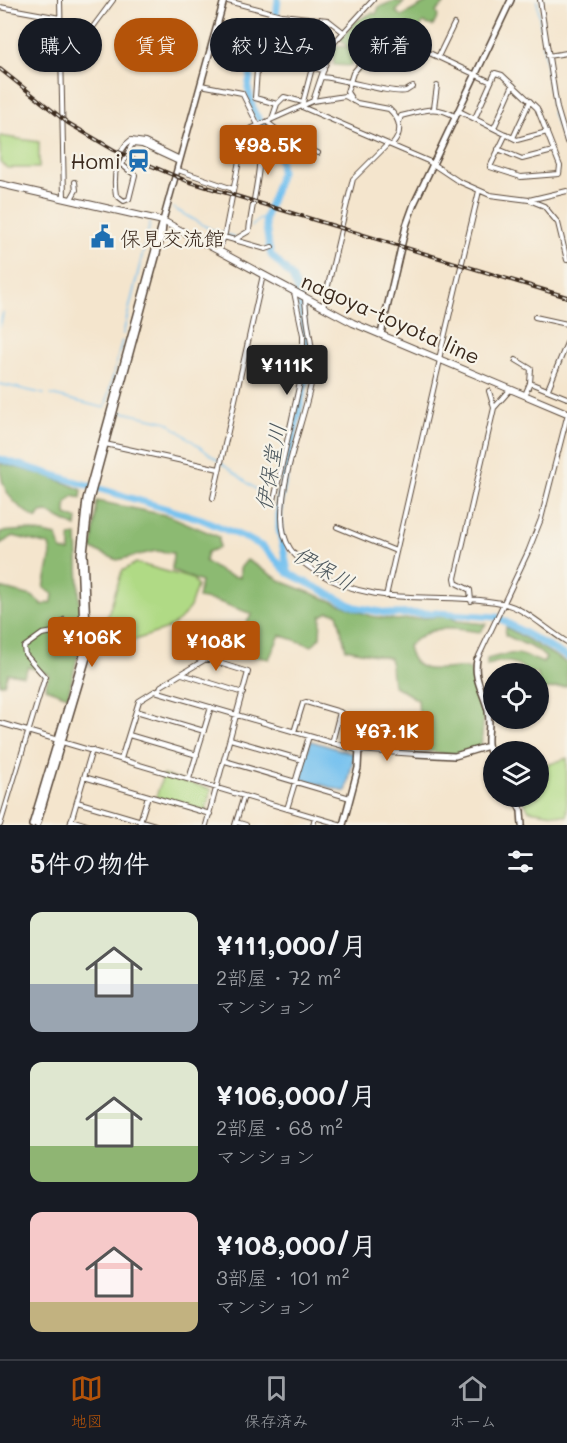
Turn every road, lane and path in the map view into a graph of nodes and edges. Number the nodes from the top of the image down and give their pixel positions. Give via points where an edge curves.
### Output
1 (60, 0) edge
2 (113, 0) edge
3 (224, 0) edge
4 (373, 0) edge
5 (511, 0) edge
6 (540, 0) edge
7 (0, 7) edge
8 (60, 18) joint
9 (100, 18) edge
10 (299, 18) edge
11 (454, 24) dead end
12 (336, 26) edge
13 (342, 31) junction
14 (336, 39) edge
15 (567, 53) edge
16 (548, 56) junction
17 (438, 57) junction
18 (62, 72) edge
19 (257, 72) edge
20 (311, 72) edge
21 (323, 72) edge
22 (476, 75) junction
23 (322, 77) junction
24 (351, 81) junction
25 (491, 82) junction
26 (201, 85) junction
27 (513, 85) junction
28 (437, 86) dead end
29 (413, 87) dead end
30 (313, 101) junction
31 (353, 101) junction
32 (530, 101) junction
33 (277, 104) junction
34 (302, 107) junction
35 (434, 108) junction
36 (459, 111) junction
37 (456, 117) junction
38 (475, 118) junction
39 (263, 123) junction
40 (399, 123) junction
41 (494, 128) junction
42 (546, 132) junction
43 (506, 134) junction
44 (513, 138) junction
45 (567, 142) edge
46 (390, 144) junction
47 (498, 149) junction
48 (553, 151) junction
49 (318, 153) dead end
50 (180, 161) junction
51 (432, 166) junction
52 (178, 170) junction
53 (75, 182) dead end
54 (0, 184) edge
55 (233, 189) junction
56 (479, 191) junction
57 (567, 191) edge
58 (67, 199) junction
59 (529, 200) junction
60 (163, 221) junction
61 (342, 224) dead end
62 (341, 230) dead end
63 (224, 235) junction
64 (234, 240) junction
65 (272, 248) dead end
66 (219, 251) junction
67 (567, 260) edge
68 (263, 275) junction
69 (299, 295) junction
70 (323, 308) junction
71 (536, 317) dead end
72 (567, 324) edge
73 (381, 334) junction
74 (567, 343) edge
75 (439, 360) junction
76 (516, 360) dead end
77 (530, 383) junction
78 (548, 388) junction
79 (511, 389) junction
80 (489, 391) dead end
81 (525, 395) junction
82 (567, 398) edge
83 (494, 408) junction
84 (567, 415) edge
85 (105, 444) junction
86 (219, 469) junction
87 (94, 475) junction
88 (213, 498) dead end
89 (274, 500) dead end
90 (337, 527) dead end
91 (396, 551) junction
92 (386, 596) junction
93 (471, 601) junction
94 (502, 605) junction
95 (63, 620) dead end
96 (567, 642) edge
97 (477, 660) joint
98 (182, 674) junction
99 (159, 691) junction
100 (243, 693) junction
101 (211, 707) junction
102 (136, 711) junction
103 (340, 712) junction
104 (237, 714) junction
105 (0, 723) edge
106 (360, 727) joint
107 (29, 731) junction
108 (204, 731) junction
109 (294, 732) junction
110 (129, 735) junction
111 (309, 736) junction
112 (231, 739) junction
113 (60, 741) junction
114 (486, 741) edge
115 (332, 742) junction
116 (483, 748) edge
117 (92, 750) junction
118 (361, 750) junction
119 (416, 754) joint
120 (197, 755) junction
121 (122, 759) junction
122 (302, 760) junction
123 (225, 761) junction
124 (84, 777) junction
125 (189, 779) junction
126 (295, 782) junction
127 (217, 788) junction
128 (148, 796) junction
129 (244, 796) junction
130 (350, 798) junction
131 (77, 802) junction
132 (519, 807) edge
133 (287, 808) junction
134 (210, 814) junction
135 (2, 815) edge
136 (315, 817) junction
137 (70, 823) edge
138 (140, 823) edge
139 (236, 824) edge
140 (0, 825) edge
141 (32, 825) edge
142 (37, 825) edge
143 (87, 825) edge
144 (154, 825) edge
145 (206, 825) edge
146 (246, 825) edge
147 (313, 825) edge
148 (343, 825) edge
149 (522, 825) edge

1 - 8 street
2 - 9 street
3 - 10 street
3 - 26 street
4 - 13 street
5 - 22 street
6 - 16 street
7 - 8 street
11 - 17 street
12 - 13 street
13 - 14 street
15 - 16 street
16 - 45 street via 556,108
17 - 22 street
17 - 24 street via 416,49 392,60 366,59
18 - 58 street
19 - 33 street via 255,98
20 - 33 street via 303,102 287,96
21 - 23 street
22 - 25 street
22 - 36 street
23 - 24 street
23 - 30 street
24 - 29 street via 387,90 406,91
24 - 31 street via 347,94
25 - 27 street via 497,73
25 - 38 street
26 - 39 street via 242,93
26 - 50 street
27 - 32 street
27 - 41 street
28 - 35 street
30 - 31 street via 340,95
30 - 34 street
31 - 40 street via 389,110
32 - 42 street via 539,111
32 - 44 street
33 - 39 street
34 - 39 street
34 - 46 street
35 - 37 street
35 - 40 street via 401,116
36 - 37 street
36 - 38 street
37 - 51 street
38 - 41 street
39 - 49 street
39 - 55 street via 248,130 241,142
39 - 64 street via 249,229
40 - 46 street via 400,134
41 - 43 street
42 - 44 street via 522,140
42 - 48 street
43 - 44 street
43 - 47 street
46 - 51 street
46 - 61 street via 352,179
47 - 48 street via 522,159
47 - 48 street via 490,167 521,177 557,175 560,166
50 - 50 street via 132,144 122,165 135,175 129,199 123,201 116,195 118,160 131,140 145,142
50 - 52 street
51 - 56 street
51 - 73 street via 406,226
52 - 55 street
52 - 60 street
53 - 58 street via 76,190
54 - 58 main road, nagoya-toyota line
55 - 63 street
56 - 59 street
56 - 75 street
57 - 59 street
58 - 60 main road, nagoya-toyota line
59 - 67 street via 544,206 554,216
60 - 66 main road, nagoya-toyota line
60 - 85 street
60 - 87 street
62 - 70 street
63 - 64 street
63 - 66 street
64 - 65 street
66 - 68 main road, nagoya-toyota line
68 - 69 main road, nagoya-toyota line
68 - 86 street
69 - 70 main road, nagoya-toyota line
69 - 89 street via 303,369
69 - 92 street via 313,360 284,494 286,543 294,556 337,583
70 - 73 main road, nagoya-toyota line
71 - 72 street
73 - 75 main road, nagoya-toyota line
74 - 78 street
75 - 79 main road, nagoya-toyota line
75 - 91 street
76 - 77 street via 531,369
77 - 78 street
77 - 81 street
78 - 82 street
79 - 81 main road, nagoya-toyota line
79 - 83 street
80 - 83 street
81 - 84 main road, nagoya-toyota line
83 - 93 street via 455,578 456,583 470,590
84 - 94 street via 541,519
85 - 86 street
85 - 87 street
86 - 88 street
87 - 113 street via 80,555 84,652
90 - 91 street
91 - 92 street
92 - 93 street
93 - 94 street
94 - 96 street via 524,613
94 - 97 street
95 - 107 street via 54,632 42,634 24,647 25,654 45,677
97 - 114 street via 476,674 488,715
98 - 99 street
98 - 100 street
98 - 100 street via 206,659 247,670
99 - 101 street
99 - 102 street via 141,698
100 - 104 street
101 - 104 street
101 - 108 street
102 - 108 street
102 - 110 street
103 - 106 street
103 - 109 street via 304,702
103 - 115 street
104 - 109 street
104 - 112 street
105 - 107 street
106 - 118 street
107 - 113 street
107 - 135 street
108 - 120 street
109 - 111 street
110 - 120 street
110 - 121 street
111 - 115 street
111 - 122 street
112 - 122 street
112 - 123 street
113 - 117 street
113 - 141 street
113 - 142 street
115 - 118 street
116 - 119 street via 455,756
117 - 121 street
117 - 124 street
118 - 119 street
118 - 130 street
120 - 125 street
121 - 125 street
122 - 126 street
123 - 126 street
123 - 127 street
124 - 128 street
124 - 131 street
125 - 127 street
126 - 130 street
126 - 133 street
127 - 129 street
127 - 134 street
128 - 134 street
128 - 138 street
129 - 133 street
129 - 139 street
130 - 148 street
131 - 137 street
131 - 138 street
132 - 149 street
133 - 136 street
134 - 145 street
135 - 140 street
136 - 147 street
136 - 148 street
137 - 143 street
138 - 144 street
139 - 146 street

